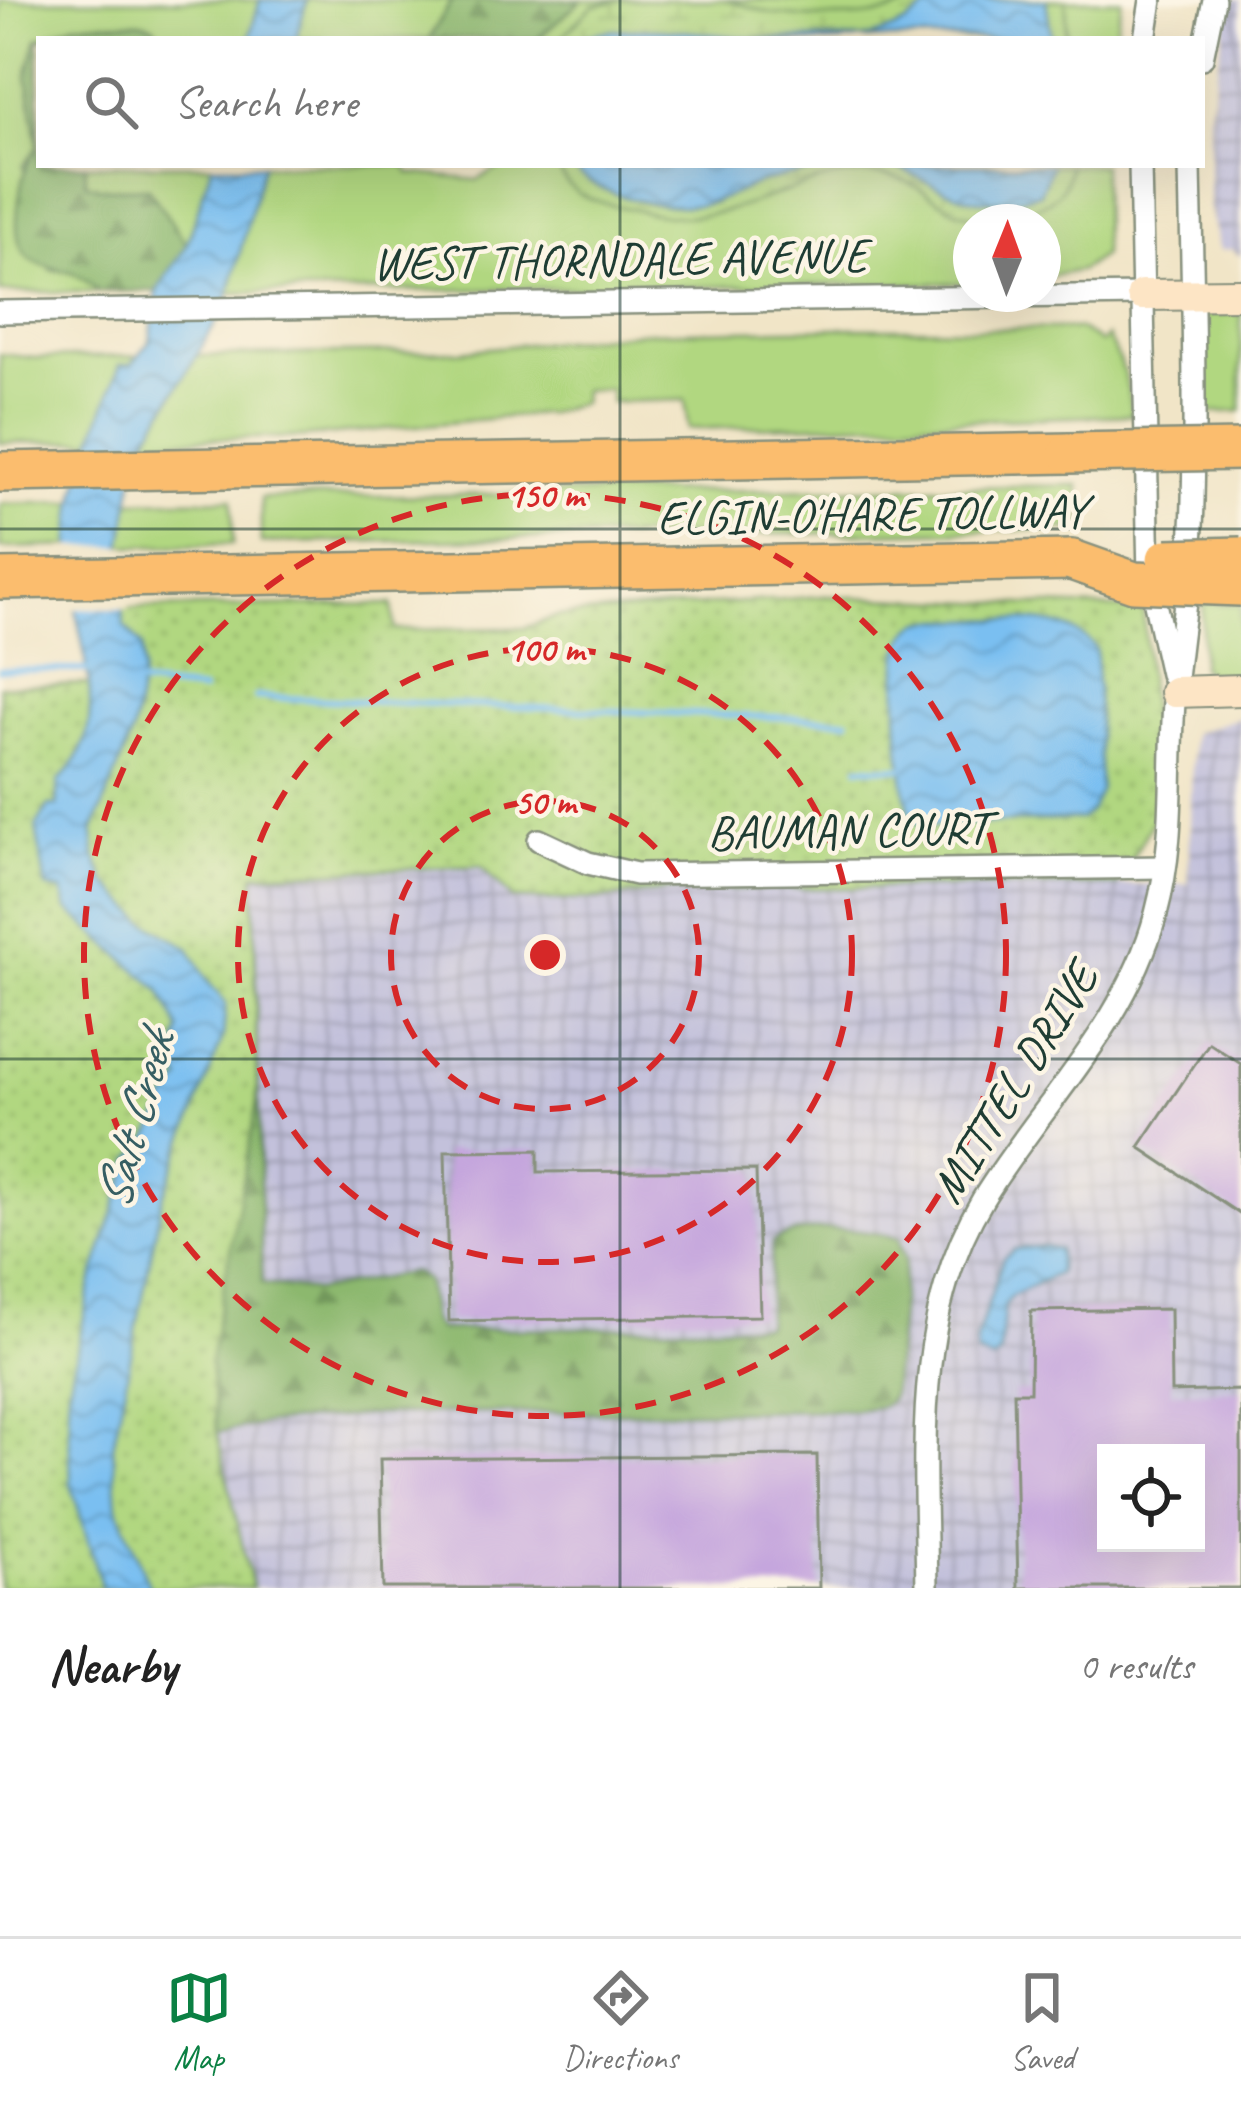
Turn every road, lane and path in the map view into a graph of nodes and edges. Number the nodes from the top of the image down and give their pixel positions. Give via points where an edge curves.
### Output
1 (1150, 0) edge
2 (1214, 0) edge
3 (1145, 36) edge
4 (1205, 44) edge
5 (1140, 168) edge
6 (1190, 168) edge
7 (1191, 294) junction
8 (1241, 294) edge
9 (1142, 295) junction
10 (0, 311) edge
11 (1241, 450) edge
12 (10, 472) edge
13 (1241, 557) edge
14 (1072, 560) junction
15 (11, 579) edge
16 (1241, 586) edge
17 (1241, 691) edge
18 (1175, 692) junction
19 (539, 841) dead end
20 (1164, 867) junction
21 (927, 1588) edge

1 - 3 street
2 - 4 street
5 - 9 street, MITTEL DRIVE
6 - 7 street, MITTEL DRIVE
7 - 8 main road, WEST THORNDALE AVENUE
7 - 9 main road, WEST THORNDALE AVENUE
7 - 18 street, MITTEL DRIVE via 1193,500
9 - 10 street, WEST THORNDALE AVENUE
9 - 18 street, MITTEL DRIVE via 1149,577
11 - 12 highway, ELGIN-O'HARE TOLLWAY, bridge
13 - 14 highway, ELGIN-O'HARE TOLLWAY, bridge
14 - 15 highway, ELGIN-O'HARE TOLLWAY
14 - 16 highway, bridge via 1134,582
17 - 18 main road
18 - 20 street, MITTEL DRIVE via 1173,821
19 - 20 street, BAUMAN COURT via 636,874
20 - 21 street, MITTEL DRIVE via 1155,916 1112,1017 984,1198 939,1303 925,1410

